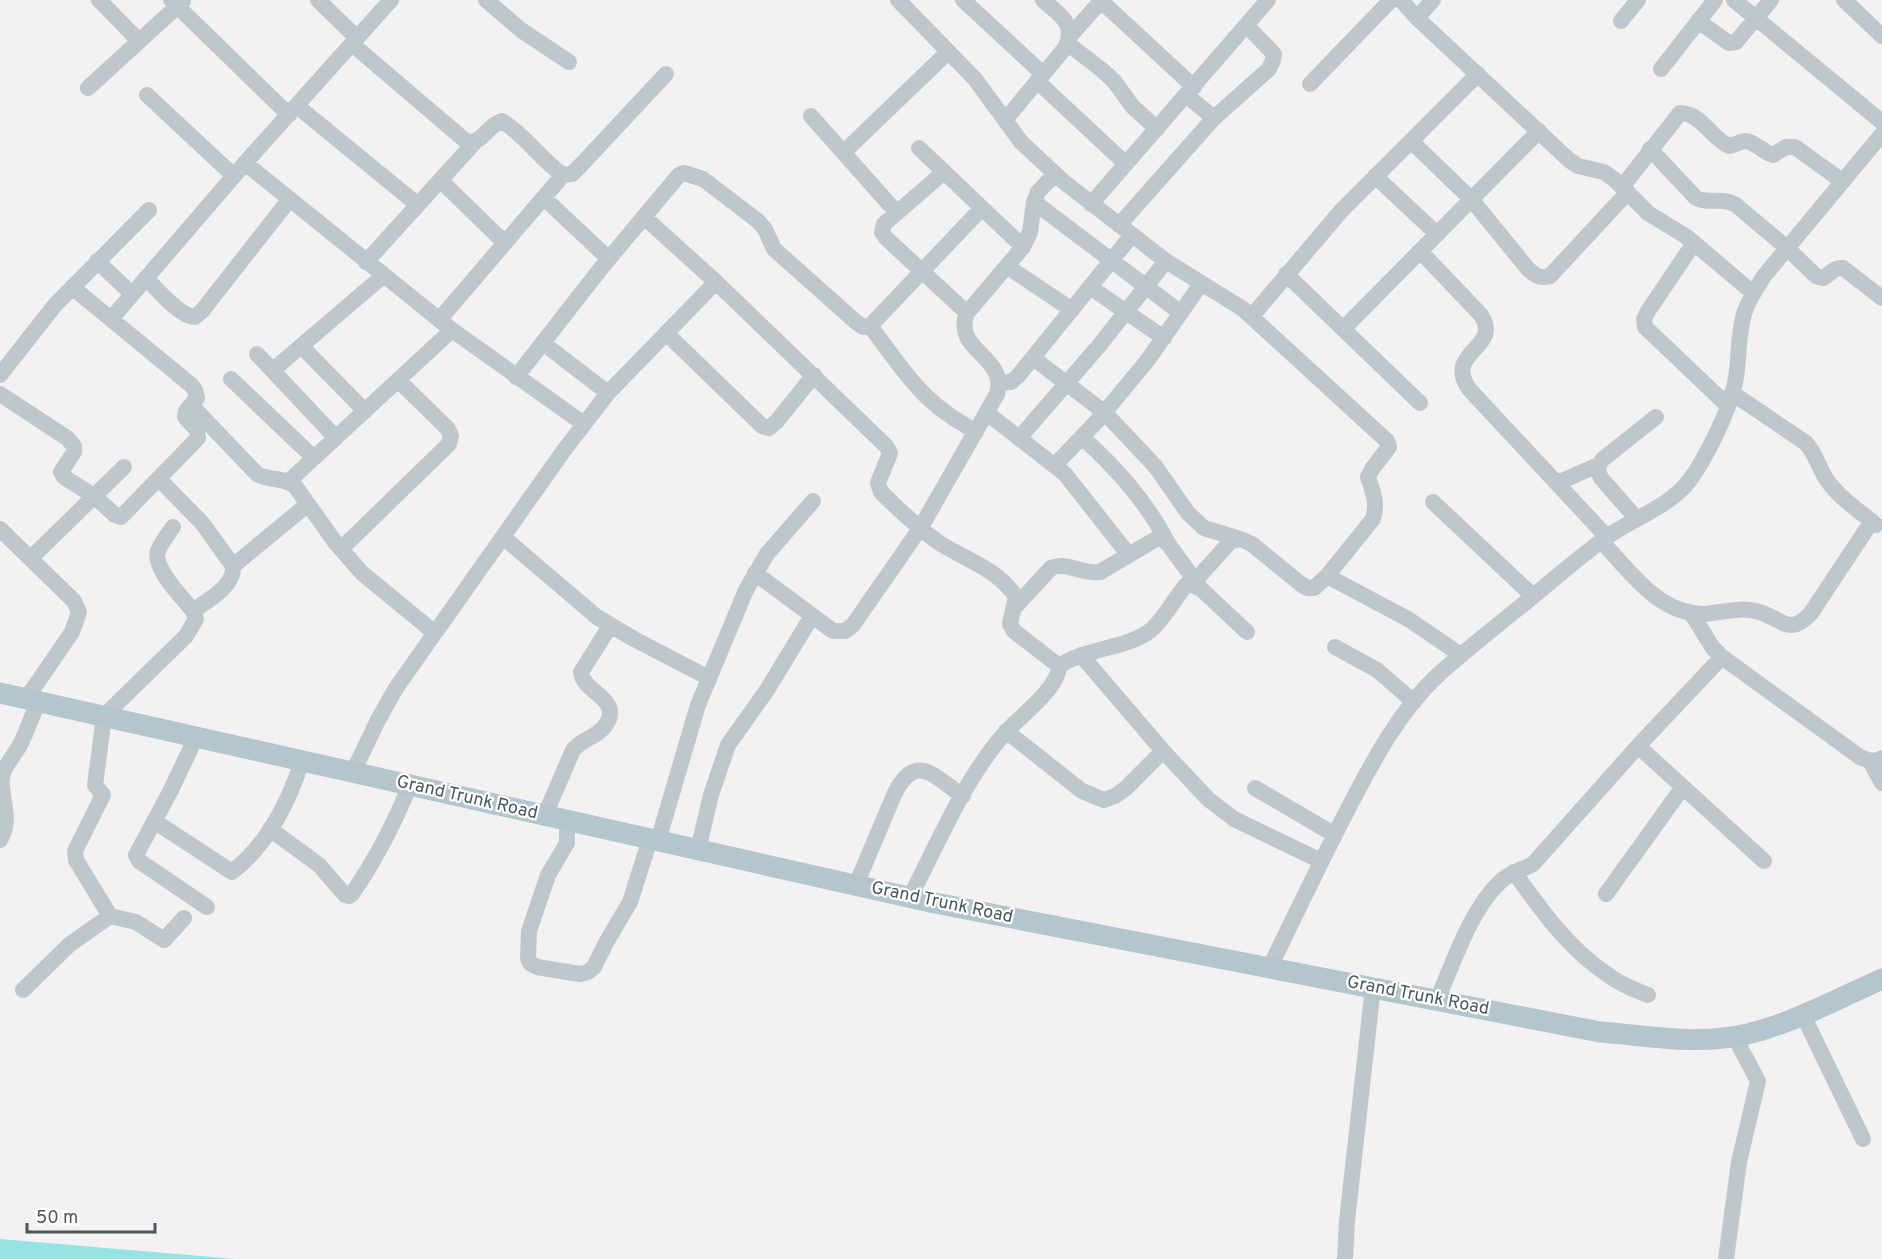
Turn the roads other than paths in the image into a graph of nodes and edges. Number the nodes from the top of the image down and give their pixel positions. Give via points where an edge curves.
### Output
1 (99, 0) edge
2 (318, 0) edge
3 (391, 0) edge
4 (898, 0) edge
5 (963, 0) edge
6 (1042, 0) edge
7 (1102, 0) edge
8 (1268, 0) edge
9 (1391, 0) edge
10 (1401, 0) edge
11 (1433, 0) edge
12 (1638, 0) edge
13 (1715, 0) edge
14 (1734, 0) edge
15 (1772, 0) edge
16 (1845, 0) edge
17 (177, 2) edge
18 (493, 2) edge
19 (1417, 18) junction
20 (1756, 18) junction
21 (1621, 21) dead end
22 (1698, 21) junction
23 (1247, 26) junction
24 (1882, 36) edge
25 (1069, 39) junction
26 (139, 41) junction
27 (355, 41) junction
28 (948, 51) junction
29 (569, 62) dead end
30 (1661, 69) dead end
31 (666, 74) dead end
32 (1478, 74) junction
33 (1040, 78) junction
34 (1310, 84) dead end
35 (88, 88) dead end
36 (1190, 91) junction
37 (147, 95) dead end
38 (293, 110) junction
39 (811, 116) dead end
40 (1215, 118) junction
41 (1005, 120) junction
42 (1882, 122) edge
43 (1157, 129) junction
44 (1539, 132) junction
45 (1882, 134) edge
46 (1411, 141) junction
47 (474, 142) junction
48 (919, 148) dead end
49 (1650, 149) junction
50 (844, 152) junction
51 (1126, 164) junction
52 (240, 170) junction
53 (944, 172) junction
54 (1055, 174) junction
55 (563, 175) junction
56 (1375, 176) junction
57 (440, 180) junction
58 (1842, 181) junction
59 (1625, 190) junction
60 (544, 198) junction
61 (1471, 199) junction
62 (289, 200) junction
63 (1034, 202) junction
64 (1091, 204) junction
65 (418, 205) junction
66 (981, 207) junction
67 (149, 210) dead end
68 (897, 213) junction
69 (644, 217) junction
70 (1125, 230) junction
71 (1437, 234) junction
72 (505, 243) junction
73 (1694, 243) junction
74 (1023, 248) junction
75 (1787, 248) junction
76 (1420, 251) junction
77 (609, 259) junction
78 (1111, 260) junction
79 (97, 261) junction
80 (1166, 261) junction
81 (366, 262) junction
82 (1008, 267) junction
83 (922, 272) junction
84 (1286, 274) junction
85 (383, 276) junction
86 (146, 278) junction
87 (716, 282) junction
88 (1201, 284) junction
89 (1146, 286) junction
90 (72, 287) junction
91 (1090, 287) junction
92 (1753, 293) junction
93 (132, 294) junction
94 (1882, 298) edge
95 (1072, 310) junction
96 (967, 313) junction
97 (1126, 313) junction
98 (1181, 313) junction
99 (1252, 316) junction
100 (111, 319) junction
101 (445, 325) junction
102 (870, 326) junction
103 (1343, 329) junction
104 (666, 333) junction
105 (1164, 338) junction
106 (543, 343) junction
107 (301, 346) junction
108 (257, 354) dead end
109 (1033, 358) junction
110 (273, 370) junction
111 (0, 375) edge
112 (814, 375) junction
113 (516, 377) junction
114 (231, 379) dead end
115 (398, 380) junction
116 (1000, 383) junction
117 (1067, 383) junction
118 (608, 393) junction
119 (0, 394) edge
120 (1730, 399) junction
121 (1420, 403) dead end
122 (191, 405) junction
123 (365, 411) junction
124 (1104, 412) junction
125 (987, 413) junction
126 (1656, 417) dead end
127 (584, 424) junction
128 (976, 432) junction
129 (1082, 437) junction
130 (336, 438) junction
131 (1020, 438) junction
132 (314, 458) junction
133 (1055, 465) junction
134 (1598, 465) junction
135 (124, 467) dead end
136 (159, 478) junction
137 (289, 481) junction
138 (1557, 483) junction
139 (94, 496) junction
140 (813, 501) dead end
141 (1433, 502) dead end
142 (308, 504) junction
143 (1636, 518) junction
144 (1878, 522) edge
145 (173, 527) dead end
146 (921, 527) junction
147 (0, 529) edge
148 (503, 537) junction
149 (1237, 538) junction
150 (1604, 539) junction
151 (1169, 545) junction
152 (341, 549) junction
153 (1128, 554) junction
154 (31, 558) junction
155 (233, 566) junction
156 (755, 573) junction
157 (1327, 576) junction
158 (1198, 585) junction
159 (1533, 596) junction
160 (1015, 607) junction
161 (193, 611) junction
162 (1691, 614) junction
163 (812, 616) junction
164 (610, 626) junction
165 (1247, 632) dead end
166 (435, 633) junction
167 (1335, 647) dead end
168 (1081, 655) junction
169 (1461, 656) junction
170 (1722, 657) junction
171 (1059, 666) junction
172 (709, 678) junction
173 (0, 693) edge
174 (32, 700) junction
175 (1414, 702) junction
176 (104, 716) junction
177 (1006, 731) junction
178 (195, 737) junction
179 (1638, 746) junction
180 (1163, 751) junction
181 (1876, 759) edge
182 (302, 761) junction
183 (353, 772) junction
184 (1882, 783) edge
185 (410, 785) junction
186 (1683, 787) junction
187 (1255, 788) dead end
188 (963, 796) junction
189 (545, 815) junction
190 (567, 820) junction
191 (154, 821) junction
192 (270, 829) junction
193 (1335, 835) junction
194 (0, 840) edge
195 (654, 840) junction
196 (698, 850) junction
197 (1321, 861) junction
198 (1764, 861) dead end
199 (1514, 872) junction
200 (856, 885) junction
201 (1606, 894) dead end
202 (910, 897) junction
203 (207, 907) dead end
204 (110, 916) junction
205 (183, 918) dead end
206 (1270, 968) junction
207 (1882, 979) edge
208 (1373, 987) junction
209 (24, 990) dead end
210 (1648, 995) dead end
211 (1437, 1000) junction
212 (1803, 1015) junction
213 (1734, 1036) junction
214 (1863, 1138) dead end
215 (1345, 1259) edge
216 (1726, 1259) edge

1 - 26 street
2 - 27 street
3 - 27 street
4 - 28 street
5 - 33 street
6 - 25 street via 1069,26
7 - 25 street
7 - 36 street
8 - 23 street
9 - 34 street
10 - 19 street
11 - 19 street
12 - 21 street
13 - 22 street
14 - 20 street
15 - 20 street
16 - 24 street
17 - 26 street
17 - 38 street
18 - 29 street via 521,30
19 - 32 street
20 - 22 street via 1736,42 1729,43
20 - 42 street
22 - 30 street
23 - 36 street
23 - 40 street via 1270,48 1274,60
25 - 33 street
25 - 43 street
26 - 35 street
27 - 38 street
27 - 47 street via 460,137
28 - 41 street
28 - 50 street
31 - 55 street via 572,174
32 - 44 street
32 - 46 street
33 - 41 street
33 - 51 street
36 - 40 street
36 - 43 street
37 - 52 street
38 - 52 street
38 - 65 street
39 - 50 street
40 - 70 street via 1176,159
41 - 54 street via 1021,142
43 - 51 street
44 - 59 street via 1569,160 1604,172
44 - 61 street
45 - 58 street
46 - 56 street
46 - 61 street
47 - 55 street via 502,121
47 - 57 street
48 - 53 street
49 - 58 street via 1675,117 1686,113 1722,143 1729,146 1751,142 1773,156 1786,147 1795,147
49 - 59 street
49 - 75 street via 1696,198 1704,202 1727,200
50 - 68 street
51 - 64 street
52 - 62 street
52 - 86 street
53 - 66 street
53 - 68 street
54 - 63 street
54 - 64 street
55 - 60 street
56 - 71 street
56 - 84 street
57 - 65 street
57 - 72 street
58 - 75 street
59 - 61 street via 1550,276 1542,278 1528,269
59 - 73 street via 1648,213
60 - 72 street
60 - 77 street
61 - 71 street
62 - 81 street
62 - 86 street via 195,317 180,311
63 - 74 street via 1030,232
63 - 78 street
64 - 70 street
65 - 81 street
66 - 74 street
66 - 83 street
67 - 79 street
68 - 83 street via 884,224 882,232
69 - 77 street
69 - 87 street
69 - 102 street via 679,175 703,179 758,221 774,249 856,322
70 - 78 street
70 - 80 street
71 - 76 street
72 - 101 street
73 - 92 street
73 - 120 street via 1648,311 1645,327
74 - 82 street
75 - 92 street
75 - 94 street via 1819,278 1842,268
76 - 103 street
76 - 138 street via 1486,323 1482,340 1461,370 1462,379
77 - 106 street
78 - 89 street
78 - 91 street
79 - 90 street
79 - 93 street
80 - 88 street
80 - 89 street
81 - 85 street
82 - 95 street
82 - 96 street
83 - 96 street
83 - 102 street
84 - 99 street
84 - 103 street
85 - 101 street
85 - 107 street
86 - 93 street
87 - 104 street
87 - 112 street
88 - 98 street
88 - 99 street
89 - 97 street
89 - 98 street
90 - 100 street
90 - 111 street
91 - 95 street
91 - 97 street
92 - 120 street via 1741,326
93 - 100 street
95 - 109 street
96 - 116 street via 963,322 967,339 998,372
97 - 105 street
97 - 117 street
98 - 105 street
99 - 157 street via 1381,435 1389,447 1368,477 1376,499 1373,519
100 - 122 street via 191,385 197,398
101 - 113 street
101 - 115 street
102 - 128 street via 915,385 943,412
103 - 121 street
104 - 112 street via 762,426 769,428
104 - 118 street
105 - 124 street
106 - 113 street
106 - 118 street
107 - 110 street
107 - 123 street
108 - 110 street
109 - 116 street via 1011,382
109 - 117 street
110 - 130 street
112 - 146 street via 886,446 890,453 878,483 881,492
113 - 127 street
114 - 132 street
115 - 123 street
115 - 152 street via 448,429 449,444
116 - 125 street
117 - 124 street
117 - 131 street
118 - 127 street
119 - 139 street via 67,438 74,452 61,472 69,482
120 - 143 street via 1687,483 1676,495
120 - 144 street via 1806,443 1815,453 1828,483
122 - 136 street via 185,417 197,430 198,438
122 - 137 street via 257,474
123 - 130 street
124 - 129 street
124 - 149 street via 1155,466 1195,521 1212,532
125 - 128 street
125 - 131 street
126 - 134 street
127 - 148 street
128 - 146 street
129 - 133 street
129 - 151 street via 1135,491
130 - 132 street
131 - 133 street
132 - 137 street
133 - 153 street
134 - 138 street
134 - 143 street via 1601,478
135 - 139 street
136 - 139 street via 121,517
136 - 155 street via 203,524
137 - 142 street
138 - 150 street
139 - 154 street
140 - 156 street
141 - 159 street
142 - 152 street
142 - 155 street
143 - 150 street
144 - 162 street via 1811,614 1794,626 1746,610
145 - 161 street via 157,553 157,561
146 - 160 street via 940,543 998,577 1016,597
146 - 163 street via 853,625 844,631 833,631
147 - 154 street
148 - 164 street
148 - 166 street
149 - 157 street via 1253,545 1308,588 1314,588
149 - 158 street
150 - 159 street
150 - 162 street via 1650,592 1663,603
151 - 153 street via 1156,539
151 - 158 street
152 - 166 street via 362,573
153 - 160 street via 1100,572 1059,564
154 - 174 street via 79,612 72,632
155 - 161 street via 231,581
156 - 163 street
156 - 172 street
157 - 169 street via 1408,619
158 - 165 street
158 - 168 street via 1186,585 1151,630 1140,637
159 - 169 street
160 - 171 street via 1010,624 1014,631
161 - 176 street via 196,619 186,636
162 - 170 street
163 - 196 street via 728,745 713,786
164 - 172 street
164 - 189 street via 581,672 587,686 607,701 609,720 597,735 573,750
166 - 183 street via 386,703
167 - 175 street via 1377,670
168 - 171 street
168 - 180 street
169 - 175 street
170 - 179 street
170 - 181 street via 1860,757
171 - 177 street via 1057,679
172 - 195 street
173 - 174 main road, Grand Trunk Road
174 - 176 main road, Grand Trunk Road
174 - 194 street via 22,742 3,773 6,828
175 - 193 street via 1375,759
176 - 178 main road, Grand Trunk Road
176 - 204 street via 95,785 103,795 75,851 76,860
177 - 180 street via 1082,791 1104,800 1125,789
177 - 188 street
178 - 182 main road, Grand Trunk Road
178 - 191 street
179 - 186 street
179 - 199 street via 1533,864
180 - 197 street via 1221,810
181 - 184 street
182 - 183 main road, Grand Trunk Road
182 - 192 street via 288,800
183 - 185 main road, Grand Trunk Road
185 - 189 main road, Grand Trunk Road
185 - 192 street via 387,838 349,896 319,865
186 - 198 street
186 - 201 street
187 - 193 street
188 - 200 street via 927,771 907,774 894,795
188 - 202 street
189 - 190 main road, Grand Trunk Road
190 - 195 main road, Grand Trunk Road
190 - 195 street via 567,843 548,875 529,931 528,958 537,967 580,974 594,967 630,902
191 - 192 street via 230,872
191 - 203 street via 136,858
193 - 197 street
195 - 196 main road, Grand Trunk Road
196 - 200 main road, Grand Trunk Road
197 - 206 street
199 - 210 street via 1541,912 1592,963
199 - 211 street via 1501,881 1477,913
200 - 202 main road, Grand Trunk Road
202 - 206 main road, Grand Trunk Road
204 - 205 street via 136,922 164,940
204 - 209 street via 62,952
206 - 208 main road, Grand Trunk Road
207 - 212 main road, Grand Trunk Road
208 - 211 main road, Grand Trunk Road
208 - 215 street
211 - 213 main road, Grand Trunk Road via 1600,1032 1689,1039
212 - 213 main road, Grand Trunk Road
212 - 214 street
213 - 216 street via 1758,1082 1739,1162

